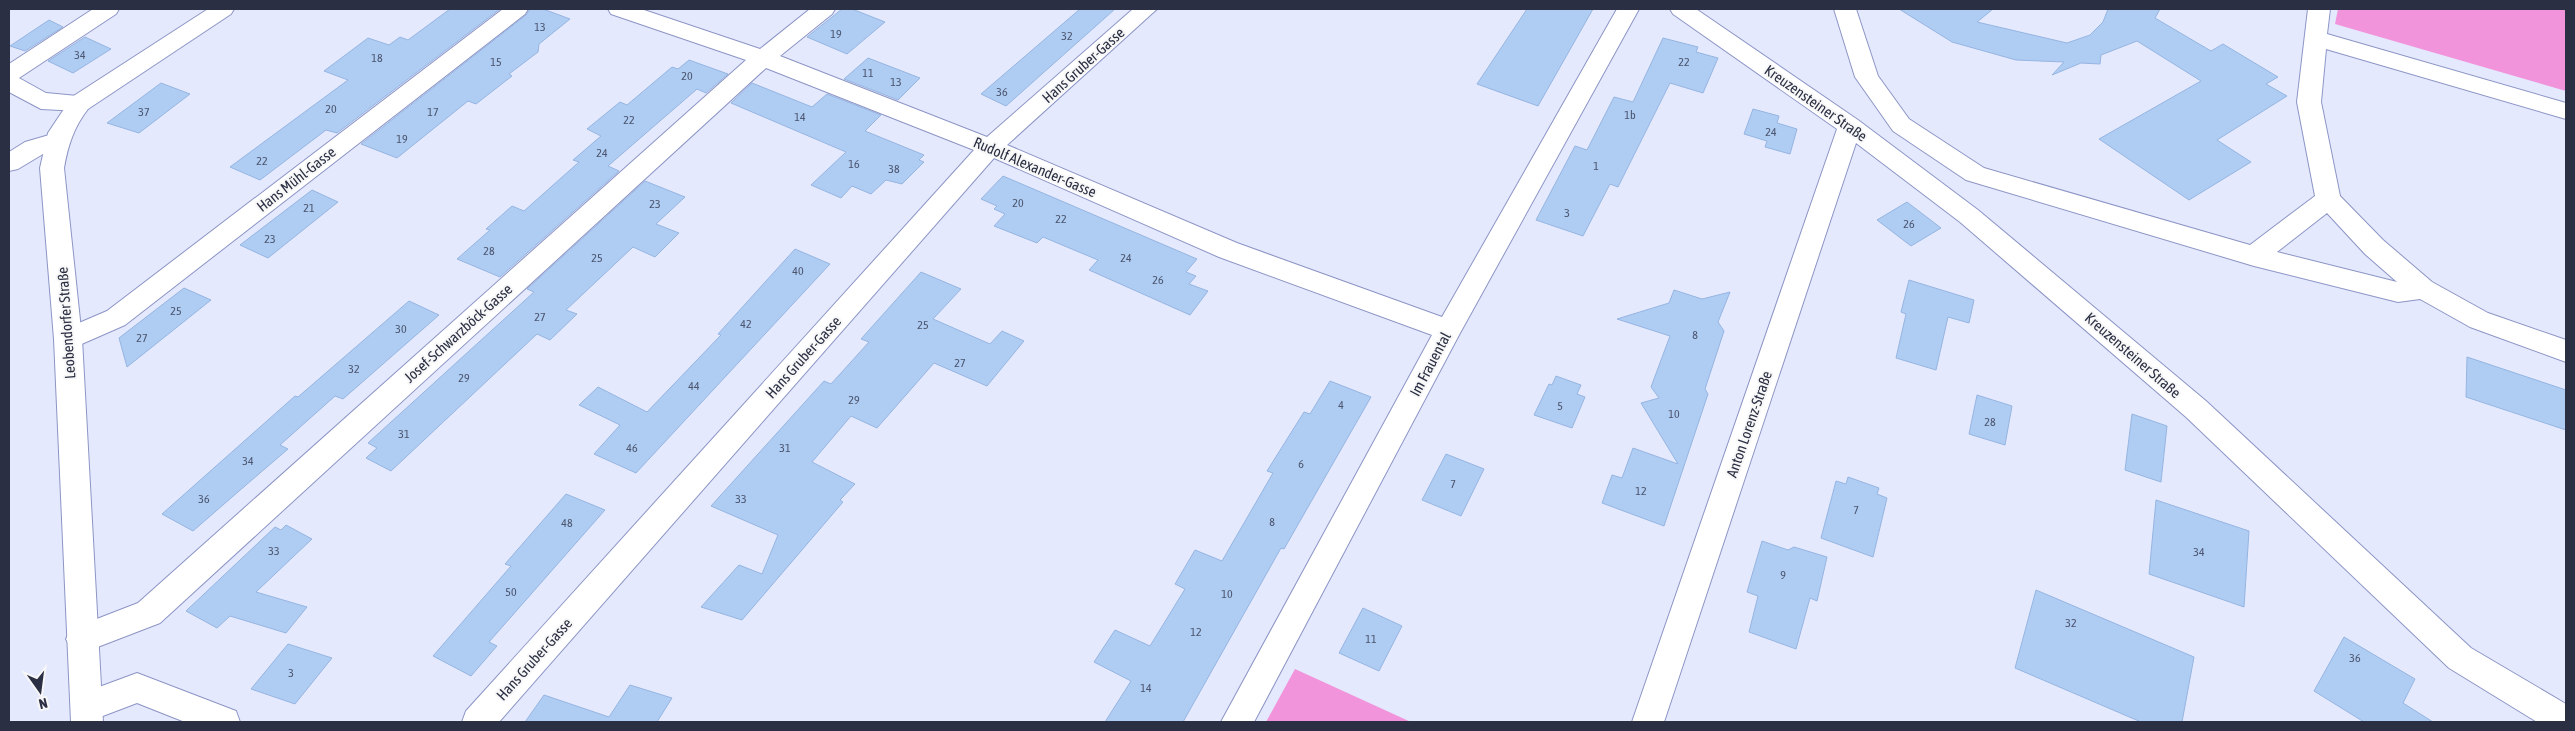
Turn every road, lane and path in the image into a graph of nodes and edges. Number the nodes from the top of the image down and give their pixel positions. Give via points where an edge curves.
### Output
1 (108, 9) edge
2 (223, 9) edge
3 (518, 9) edge
4 (619, 9) edge
5 (824, 9) edge
6 (1146, 9) edge
7 (1628, 9) edge
8 (1681, 9) edge
9 (1845, 9) edge
10 (2319, 9) edge
11 (2315, 38) junction
12 (763, 58) junction
13 (9, 74) edge
14 (9, 82) edge
15 (80, 103) junction
16 (2566, 110) edge
17 (1850, 126) junction
18 (56, 142) junction
19 (990, 147) junction
20 (9, 163) edge
21 (2328, 199) junction
22 (2254, 256) junction
23 (2423, 289) junction
24 (1448, 330) junction
25 (68, 339) junction
26 (2566, 352) edge
27 (82, 640) junction
28 (87, 715) edge
29 (224, 722) edge
30 (478, 722) edge
31 (1237, 722) edge
32 (1648, 722) edge
33 (2566, 722) edge

1 - 13 street
2 - 15 street, Leobendorfer Straße
3 - 25 street, Hans Mühl-Gasse via 116,318
4 - 12 street, Rudolf Alexander-Gasse
5 - 12 street, Josef-Schwarzböck-Gasse
6 - 19 street, Hans Gruber-Gasse
7 - 24 street, Im Frauental
8 - 17 street, Kreuzensteiner Straße
9 - 22 street via 1867,77 1901,125 1976,174
10 - 11 street
11 - 16 street
11 - 21 street via 2309,102
12 - 19 street, Rudolf Alexander-Gasse
12 - 27 street, Josef-Schwarzböck-Gasse via 150,613
14 - 15 street via 41,101
15 - 18 street, Leobendorfer Straße via 63,124
17 - 32 street, Anton Lorenz-Straße
17 - 33 street, Kreuzensteiner Straße via 1969,216 2196,409 2460,658
18 - 20 street via 34,148
18 - 25 street, Leobendorfer Straße via 52,168
19 - 24 street, Rudolf Alexander-Gasse via 1228,250
19 - 30 street, Hans Gruber-Gasse
21 - 22 street
21 - 23 street via 2374,247
22 - 23 street via 2398,292
23 - 26 street via 2479,320
24 - 31 street, Im Frauental
25 - 27 street, Leobendorfer Straße
27 - 28 street, Leobendorfer Straße
28 - 29 street via 138,688

